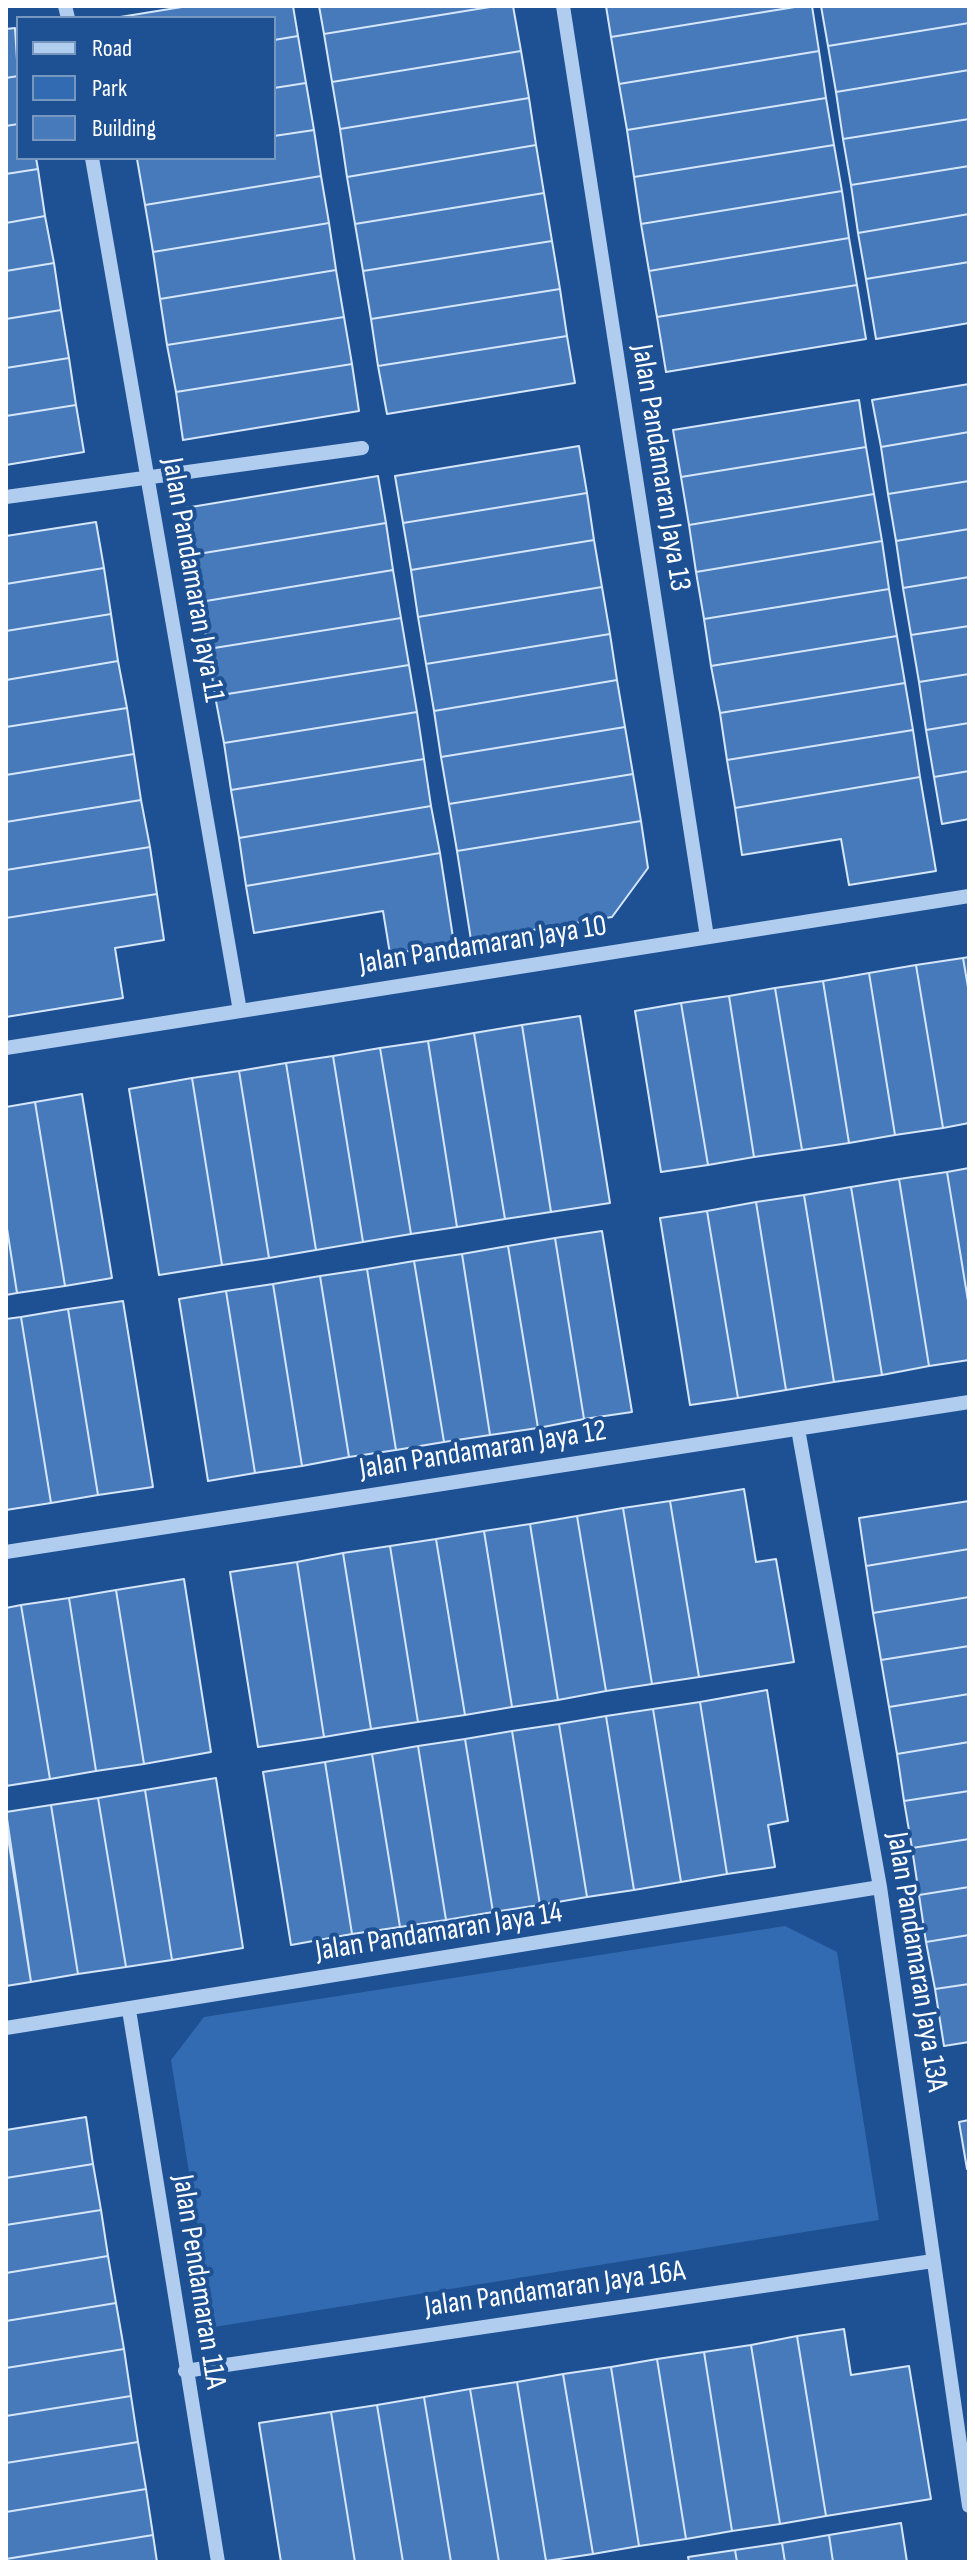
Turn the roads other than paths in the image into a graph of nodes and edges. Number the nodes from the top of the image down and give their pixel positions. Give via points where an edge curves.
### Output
1 (563, 6) edge
2 (92, 160) edge
3 (362, 448) dead end
4 (147, 476) junction
5 (6, 497) edge
6 (969, 896) edge
7 (707, 937) junction
8 (240, 1011) junction
9 (6, 1048) edge
10 (969, 1402) edge
11 (798, 1429) junction
12 (6, 1552) edge
13 (880, 1887) junction
14 (129, 2010) junction
15 (6, 2028) edge
16 (933, 2261) junction
17 (185, 2371) junction
18 (969, 2506) edge
19 (218, 2562) edge

1 - 7 street, Jalan Pandamaran Jaya 13
2 - 4 street, Jalan Pandamaran Jaya 11
3 - 4 street
4 - 5 street
4 - 8 street, Jalan Pandamaran Jaya 11
6 - 7 street, Jalan Pandamaran Jaya 10
7 - 8 street, Jalan Pandamaran Jaya 10
8 - 9 street, Jalan Pandamaran Jaya 10
10 - 11 street, Jalan Pandamaran Jaya 12
11 - 12 street, Jalan Pandamaran Jaya 12
11 - 13 street, Jalan Pandamaran Jaya 13A
13 - 14 street, Jalan Pandamaran Jaya 14
13 - 16 street, Jalan Pandamaran Jaya 13A
14 - 15 street, Jalan Pandamaran Jaya 14
14 - 17 street, Jalan Pendamaran 11A
16 - 17 street, Jalan Pandamaran Jaya 16A
16 - 18 street, Jalan Pandamaran Jaya 13A
17 - 19 street, Jalan Pendamaran 11A

